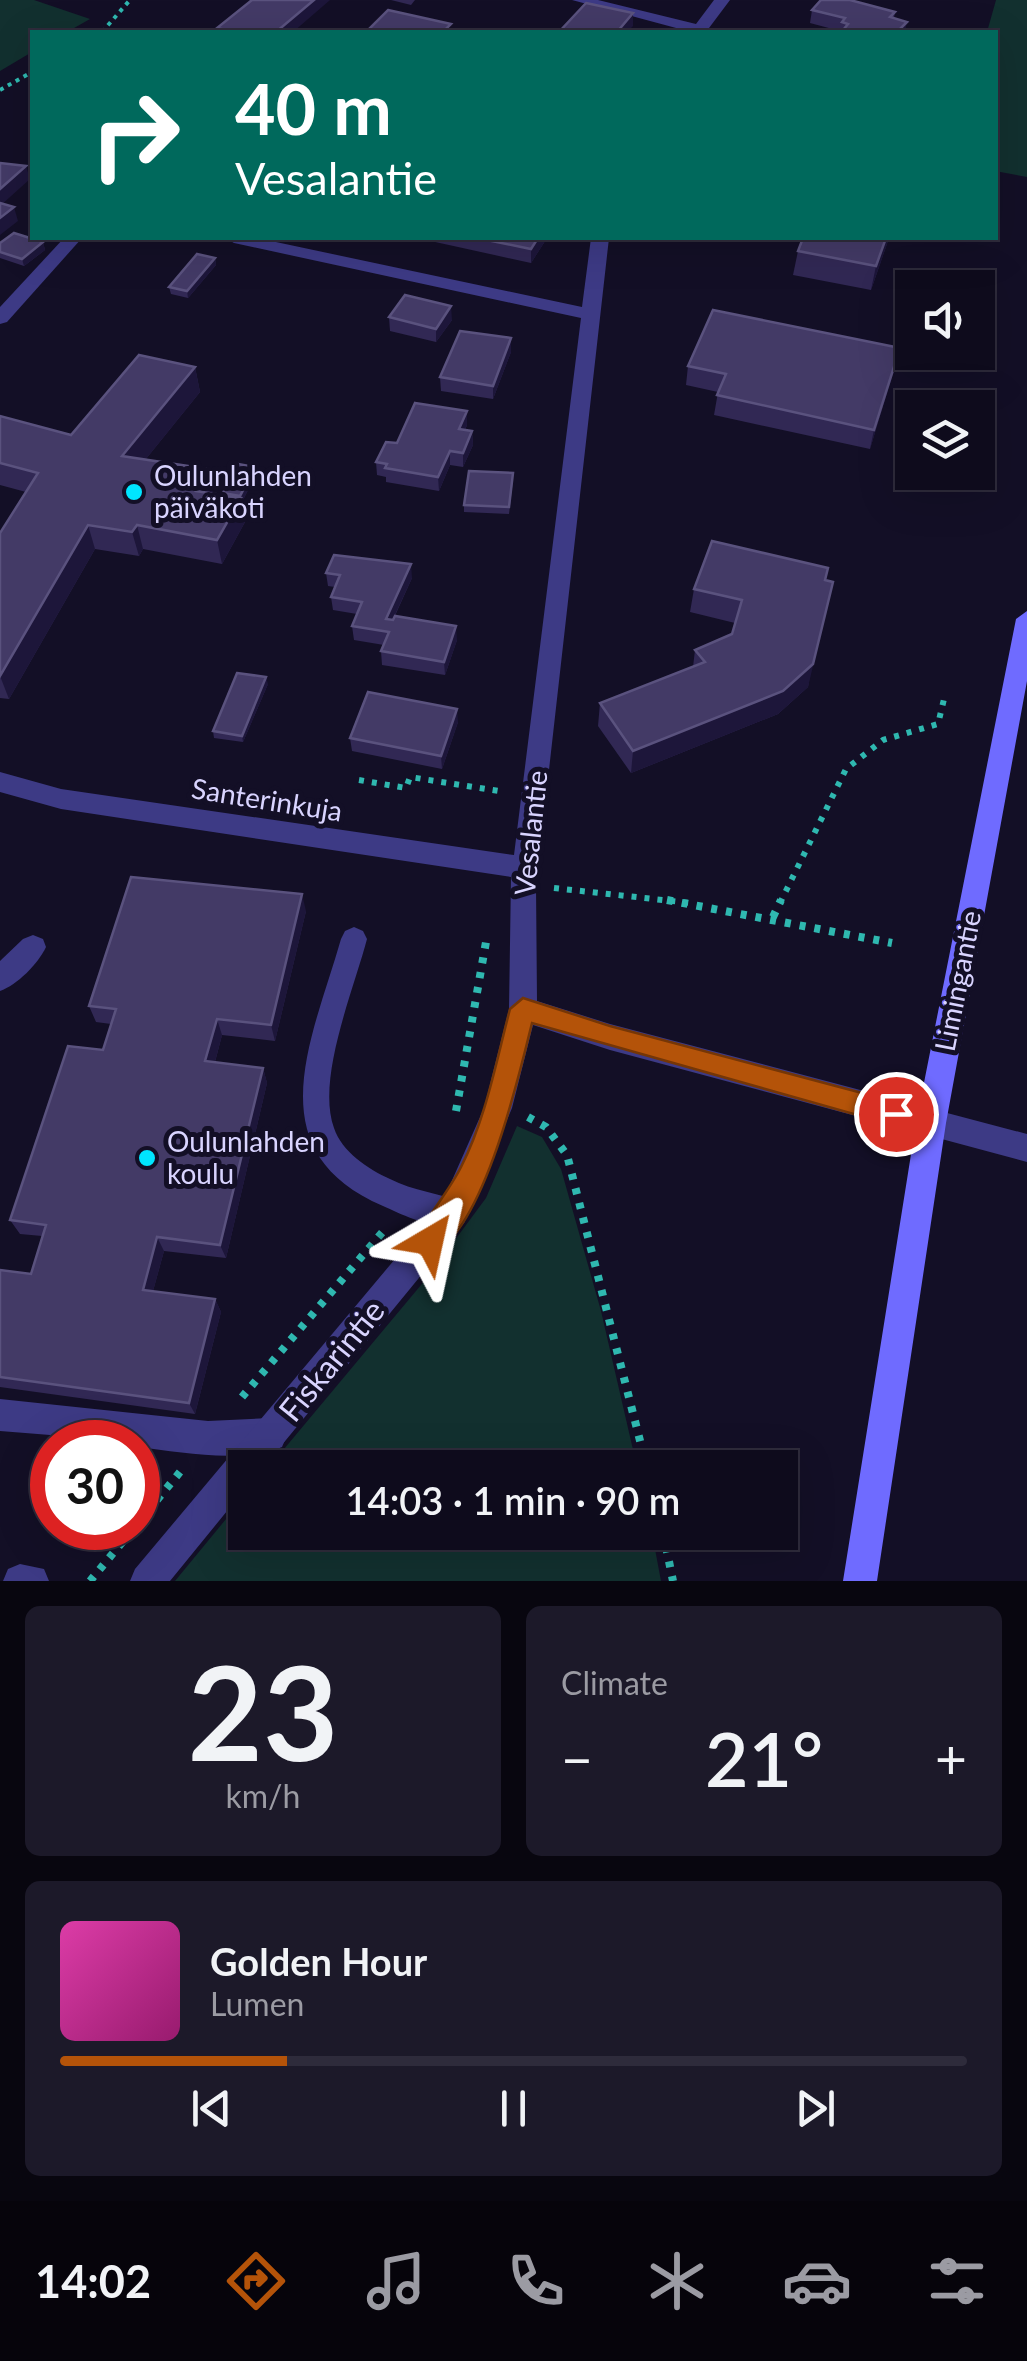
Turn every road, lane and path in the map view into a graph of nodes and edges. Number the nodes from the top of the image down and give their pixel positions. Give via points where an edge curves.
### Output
1 (130, 0) edge
2 (580, 0) edge
3 (722, 0) edge
4 (104, 30) edge
5 (696, 30) edge
6 (700, 30) edge
7 (30, 73) edge
8 (0, 90) edge
9 (71, 240) edge
10 (243, 240) edge
11 (600, 240) edge
12 (588, 314) junction
13 (0, 318) edge
14 (1027, 620) edge
15 (944, 699) dead end
16 (358, 780) dead end
17 (0, 782) edge
18 (511, 793) dead end
19 (524, 876) junction
20 (773, 916) junction
21 (354, 940) dead end
22 (892, 944) dead end
23 (33, 947) dead end
24 (0, 979) edge
25 (523, 1009) junction
26 (498, 1108) junction
27 (931, 1124) junction
28 (450, 1127) dead end
29 (1027, 1148) edge
30 (405, 1204) junction
31 (452, 1213) junction
32 (0, 1415) edge
33 (270, 1436) junction
34 (208, 1438) junction
35 (643, 1450) edge
36 (160, 1497) edge
37 (116, 1550) edge
38 (667, 1550) edge
39 (20, 1581) edge
40 (32, 1581) edge
41 (90, 1581) edge
42 (147, 1581) edge
43 (673, 1581) edge
44 (860, 1581) edge

1 - 4 path
2 - 5 street
3 - 6 street
7 - 8 path
9 - 13 street
10 - 12 street
11 - 12 street, Vesalantie
12 - 19 street, Vesalantie
14 - 27 main road, Limingantie
15 - 20 path via 938,724 882,740 846,769
16 - 18 path via 406,788 410,777
17 - 19 street, Santerinkuja via 62,799
19 - 20 path
19 - 25 street, Vesalantie
20 - 22 path
21 - 30 street via 315,1093 320,1134 350,1171
23 - 24 street
25 - 26 street, Fiskarintie
25 - 27 street
26 - 28 path via 461,1094
26 - 31 street, Fiskarintie
26 - 35 path via 546,1127 567,1154
27 - 29 street
27 - 44 main road, Limingantie
30 - 31 street
30 - 34 path
31 - 33 street, Fiskarintie
32 - 34 street
33 - 34 street
33 - 42 street, Fiskarintie
34 - 36 path
37 - 41 path
38 - 43 path
39 - 40 street

